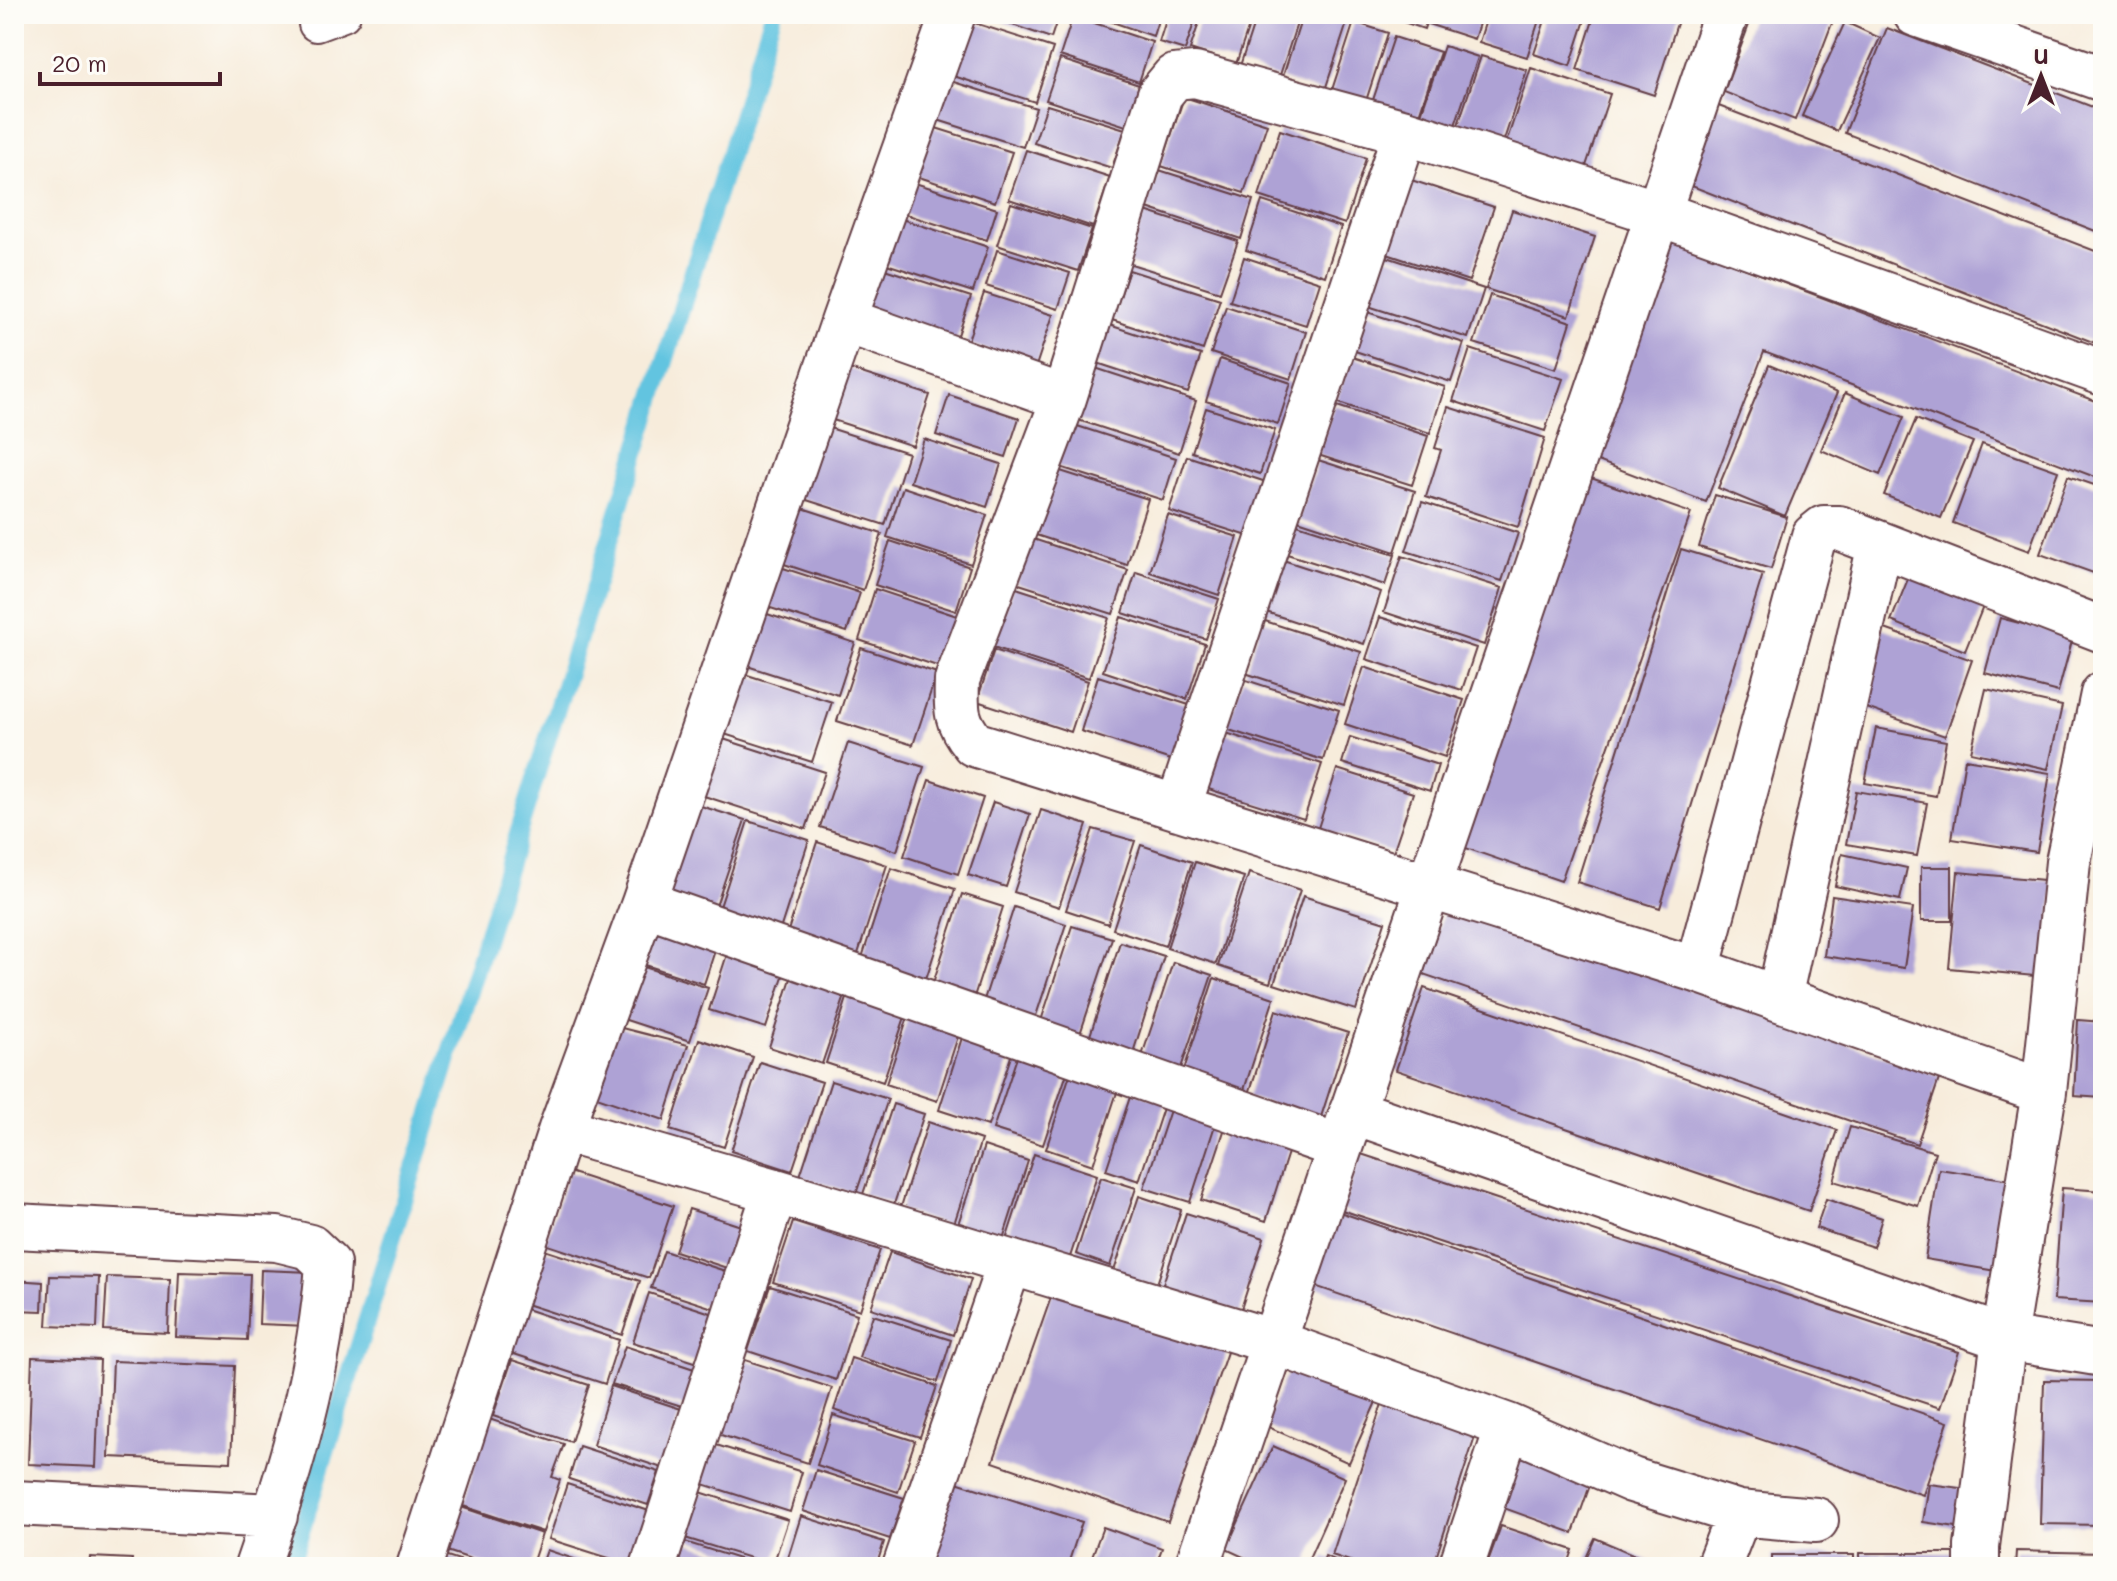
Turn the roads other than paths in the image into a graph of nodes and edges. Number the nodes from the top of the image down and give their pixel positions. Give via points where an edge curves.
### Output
1 (953, 14) edge
2 (1726, 14) edge
3 (1916, 14) edge
4 (2103, 79) edge
5 (1405, 132) junction
6 (1658, 213) junction
7 (844, 320) junction
8 (2103, 373) edge
9 (1064, 398) junction
10 (1880, 544) junction
11 (2103, 630) edge
12 (2103, 694) edge
13 (1178, 808) junction
14 (1428, 886) junction
15 (644, 903) junction
16 (1697, 970) junction
17 (1779, 998) junction
18 (2044, 1092) junction
19 (561, 1129) junction
20 (1346, 1129) junction
21 (775, 1191) junction
22 (14, 1226) edge
23 (1010, 1262) junction
24 (2004, 1338) junction
25 (1274, 1342) junction
26 (2103, 1354) edge
27 (1508, 1426) junction
28 (14, 1503) edge
29 (1739, 1513) junction
30 (275, 1516) junction
31 (1816, 1520) dead end
32 (257, 1567) edge
33 (419, 1567) edge
34 (653, 1567) edge
35 (905, 1567) edge
36 (1197, 1567) edge
37 (1461, 1567) edge
38 (1718, 1567) edge
39 (1977, 1567) edge

1 - 7 street
2 - 6 street
3 - 4 street
5 - 6 street
5 - 9 street via 1195,75 1174,77 1160,94
5 - 13 street
6 - 8 street
6 - 14 street
7 - 9 street
7 - 15 street
9 - 13 street via 957,680 960,727 974,744
10 - 11 street
10 - 16 street via 1839,528 1824,528 1814,536
10 - 17 street
12 - 18 street via 2068,862
13 - 14 street
14 - 16 street
14 - 20 street
15 - 19 street
15 - 20 street
16 - 17 street
17 - 18 street
18 - 24 street
19 - 21 street
19 - 33 street
20 - 24 street
20 - 25 street
21 - 23 street
21 - 34 street
22 - 30 street via 277,1239 310,1247 328,1264 317,1362
23 - 25 street
23 - 35 street
24 - 26 street
24 - 39 street
25 - 27 street
25 - 36 street
27 - 29 street via 1632,1480
27 - 37 street
28 - 30 street
29 - 31 street
29 - 38 street
30 - 32 street

